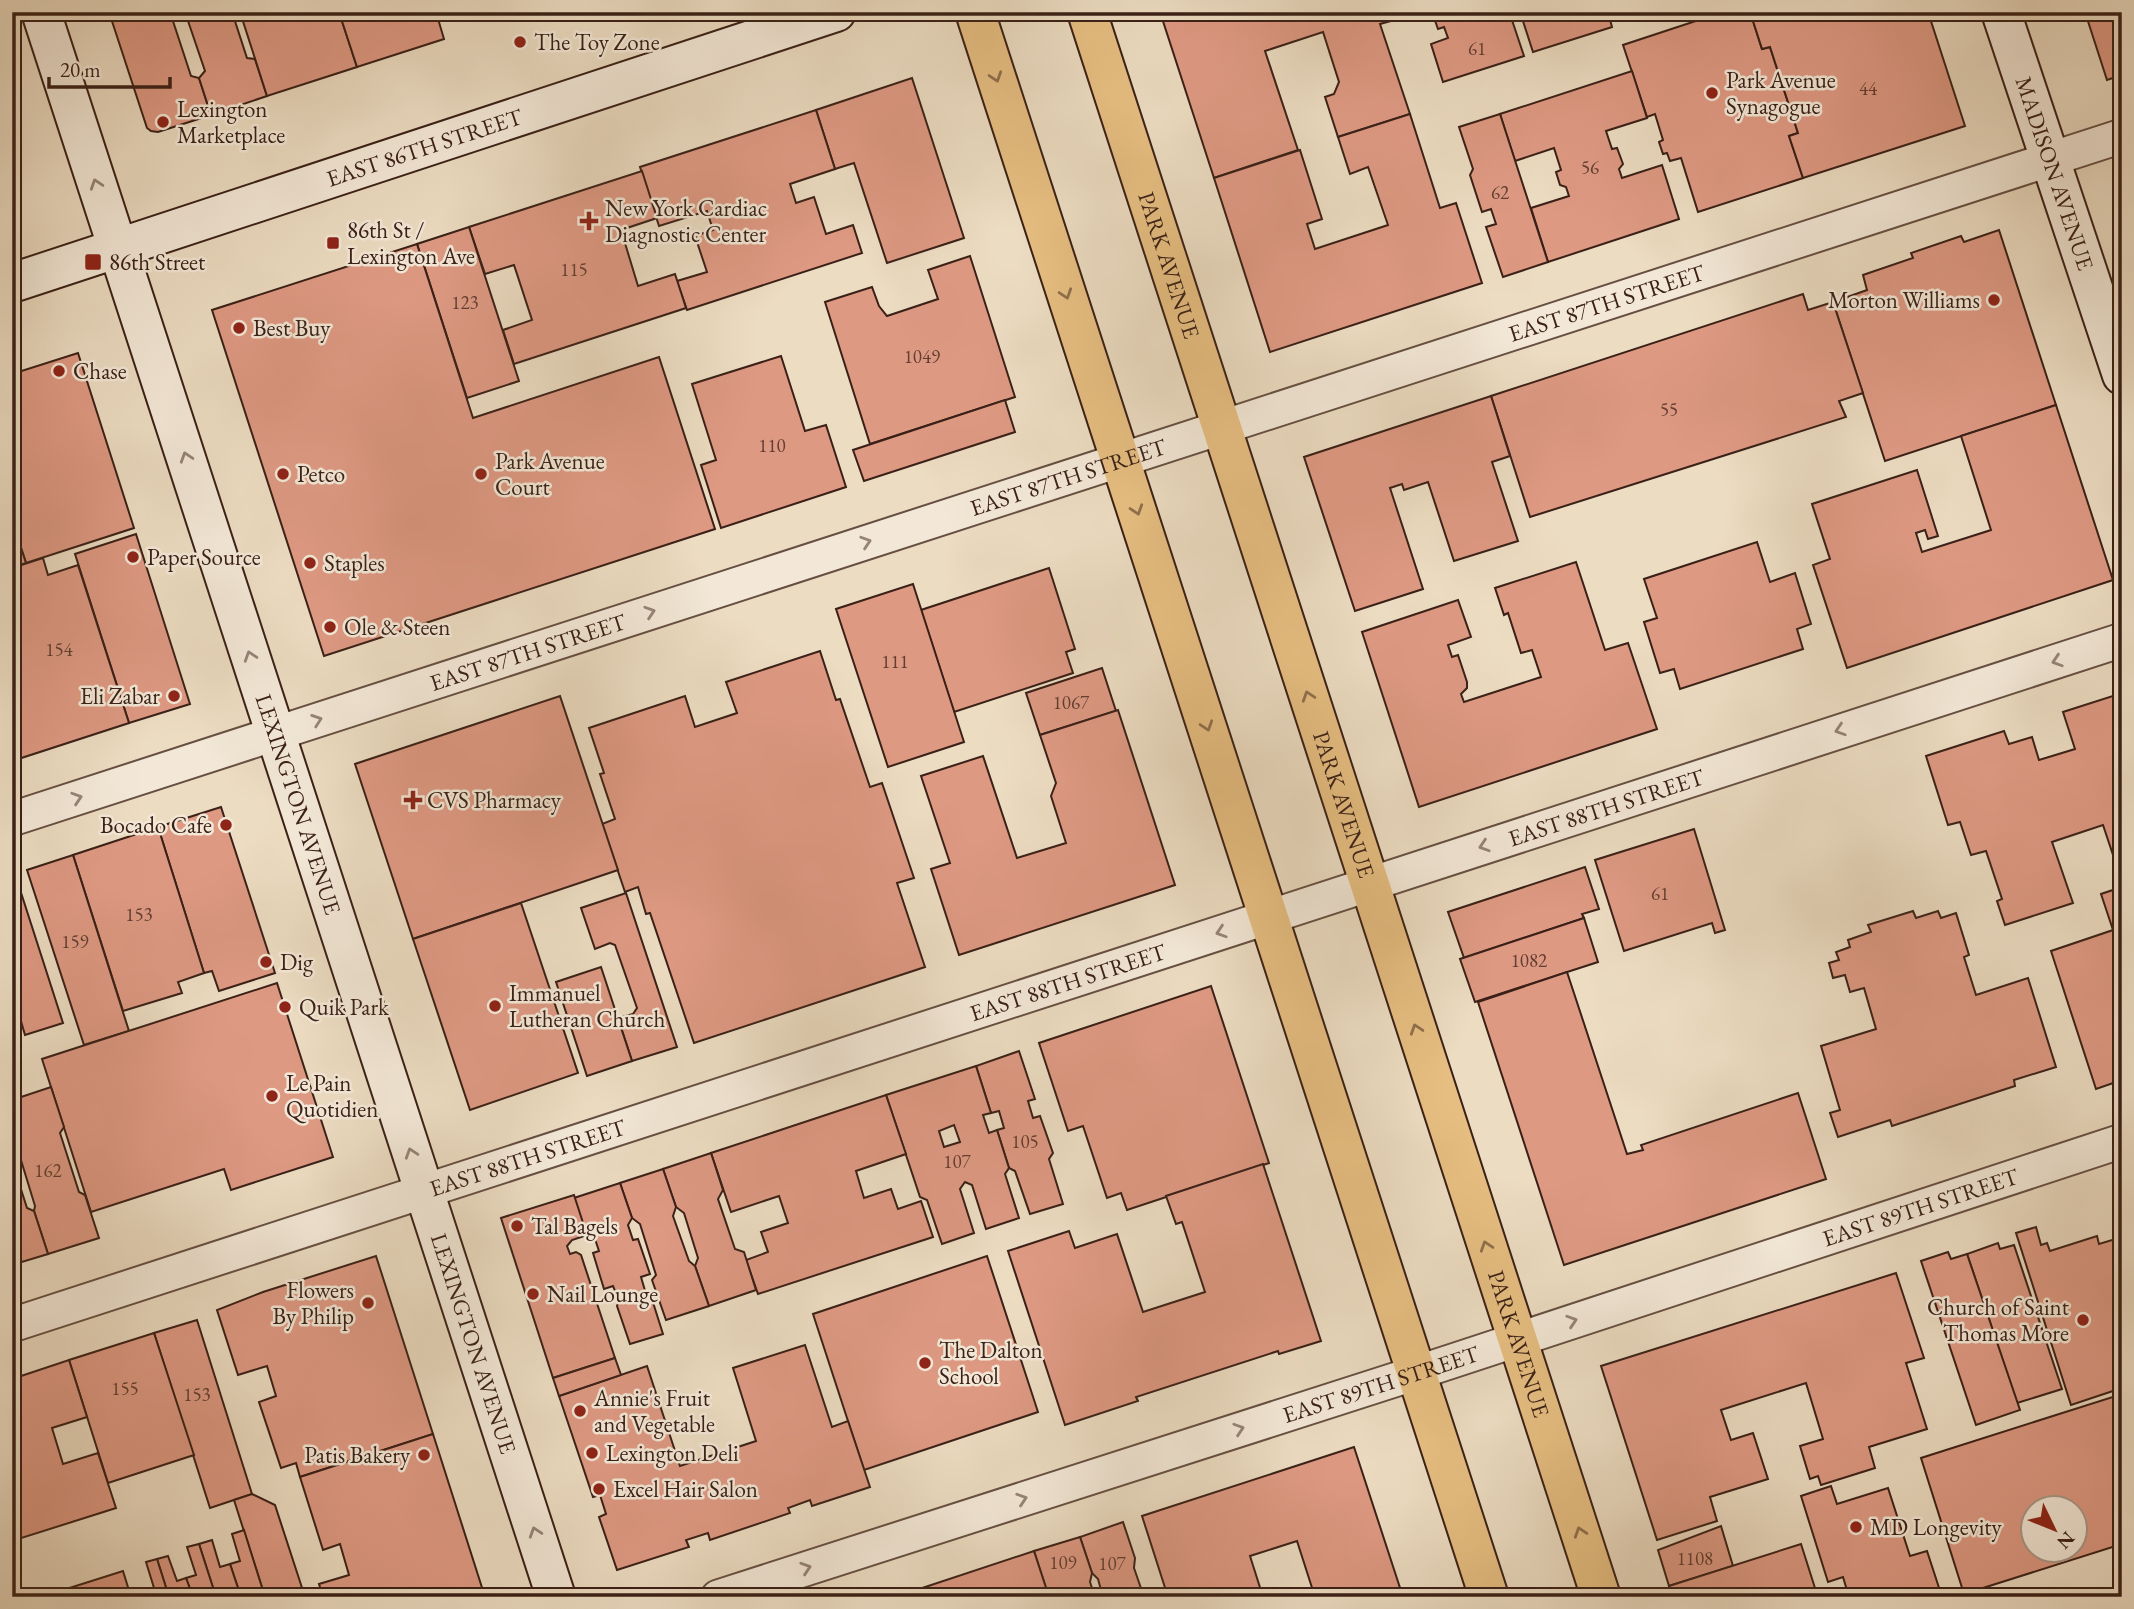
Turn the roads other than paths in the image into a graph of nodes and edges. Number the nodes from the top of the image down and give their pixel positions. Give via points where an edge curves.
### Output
1 (41, 12) edge
2 (836, 12) edge
3 (975, 12) edge
4 (1087, 12) edge
5 (2001, 12) edge
6 (2122, 136) edge
7 (2049, 160) junction
8 (118, 248) junction
9 (12, 283) edge
10 (2122, 375) edge
11 (1221, 429) junction
12 (1120, 461) junction
13 (2122, 640) edge
14 (275, 734) junction
15 (12, 819) edge
16 (1369, 884) junction
17 (1269, 916) junction
18 (2122, 1142) edge
19 (424, 1191) junction
20 (12, 1325) edge
21 (1517, 1339) junction
22 (1416, 1373) junction
23 (556, 1597) edge
24 (718, 1597) edge
25 (1489, 1597) edge
26 (1601, 1597) edge

8 -> 1 main road, LEXINGTON AVENUE
2 - 8 main road, EAST 86TH STREET
3 -> 12 main road
4 - 11 main road, PARK AVENUE
5 - 7 main road, MADISON AVENUE
6 - 7 street, EAST 87TH STREET
7 - 10 main road, MADISON AVENUE
7 - 11 street, EAST 87TH STREET
8 - 9 main road, EAST 86TH STREET
14 -> 8 main road, LEXINGTON AVENUE
11 - 12 street, EAST 87TH STREET
16 -> 11 main road, PARK AVENUE
14 -> 12 street, EAST 87TH STREET
12 -> 17 main road
13 -> 16 street, EAST 88TH STREET
15 -> 14 street, EAST 87TH STREET
19 -> 14 main road, LEXINGTON AVENUE
16 - 17 street, EAST 88TH STREET
21 -> 16 main road, PARK AVENUE
17 -> 19 street, EAST 88TH STREET
17 - 22 main road
21 -> 18 street, EAST 89TH STREET
19 - 20 street, EAST 88TH STREET
23 -> 19 main road, LEXINGTON AVENUE
21 - 22 street, EAST 89TH STREET
26 -> 21 main road, PARK AVENUE
24 -> 22 street, EAST 89TH STREET
22 - 25 main road

